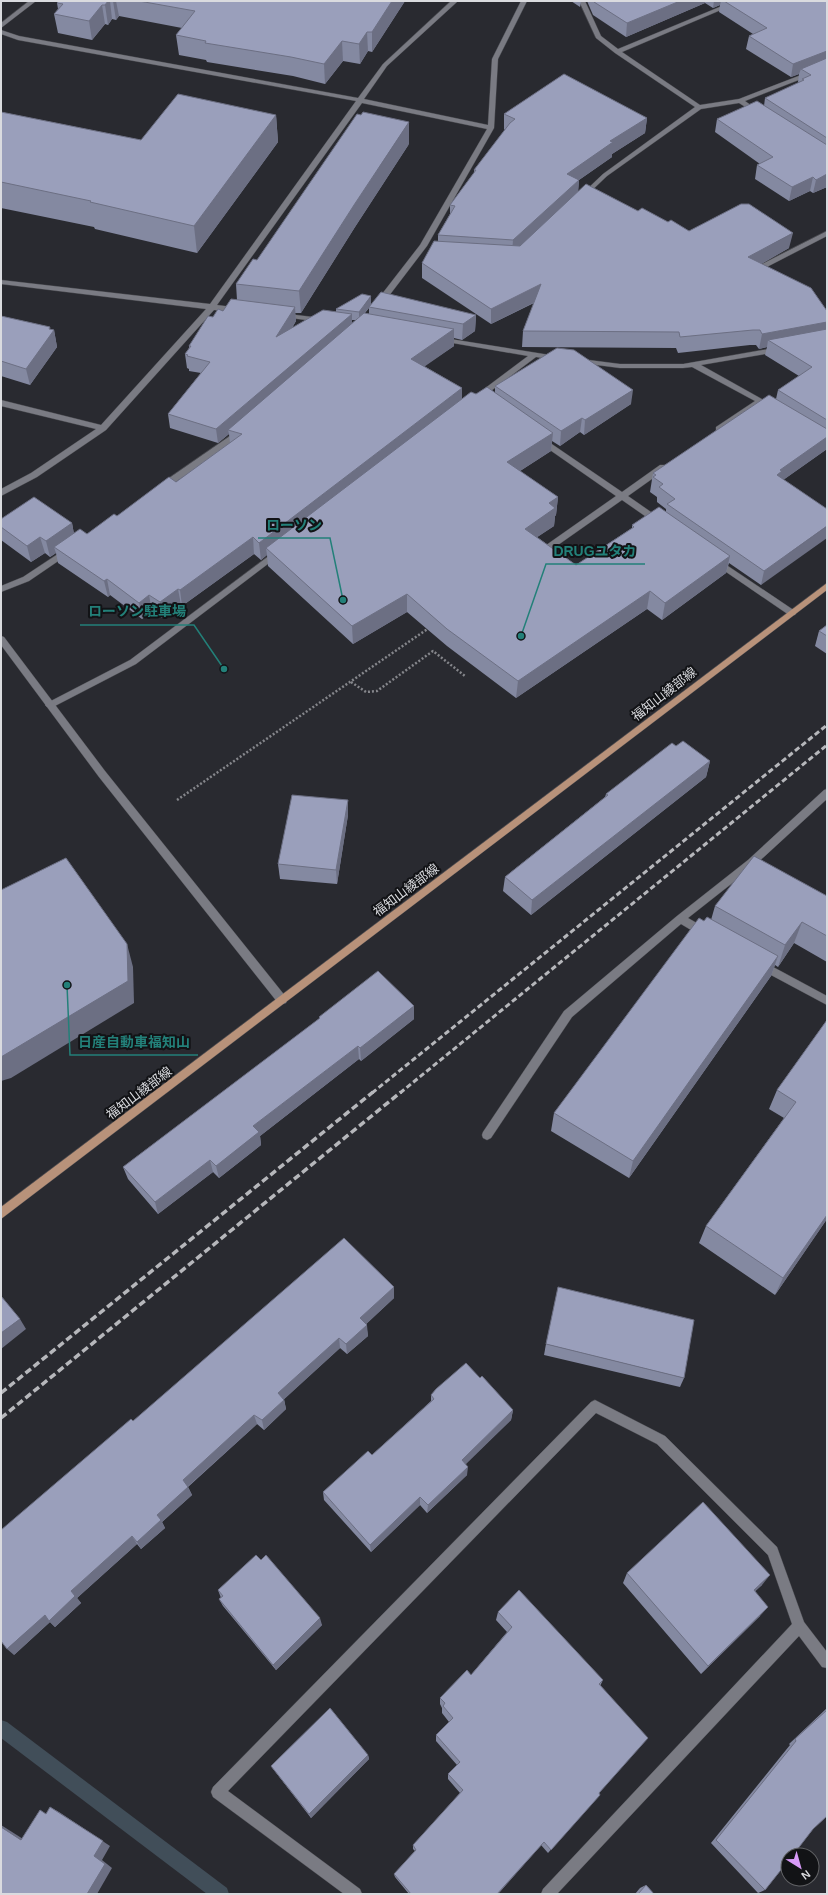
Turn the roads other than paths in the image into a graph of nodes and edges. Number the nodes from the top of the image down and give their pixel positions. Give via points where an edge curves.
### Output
1 (33, 1) edge
2 (455, 1) edge
3 (524, 1) edge
4 (582, 1) edge
5 (739, 1) edge
6 (1, 26) edge
7 (1, 32) edge
8 (618, 52) junction
9 (827, 67) edge
10 (359, 100) junction
11 (740, 101) junction
12 (699, 107) junction
13 (765, 117) edge
14 (491, 128) junction
15 (577, 201) edge
16 (827, 233) edge
17 (757, 276) edge
18 (1, 282) edge
19 (212, 307) junction
20 (376, 307) edge
21 (243, 310) edge
22 (275, 314) edge
23 (330, 321) edge
24 (432, 338) edge
25 (789, 347) edge
26 (533, 356) junction
27 (692, 364) junction
28 (480, 399) edge
29 (760, 401) junction
30 (1, 403) edge
31 (774, 409) edge
32 (103, 428) junction
33 (245, 428) edge
34 (532, 433) edge
35 (710, 435) edge
36 (672, 461) edge
37 (156, 491) edge
38 (1, 493) edge
39 (622, 496) junction
40 (667, 528) edge
41 (71, 548) edge
42 (283, 549) edge
43 (545, 550) edge
44 (707, 555) edge
45 (827, 586) edge
46 (1, 589) edge
47 (792, 613) junction
48 (1, 639) edge
49 (50, 705) junction
50 (827, 793) edge
51 (680, 919) junction
52 (713, 938) edge
53 (754, 960) edge
54 (282, 1000) junction
55 (827, 1001) edge
56 (487, 1135) dead end
57 (1, 1214) edge
58 (799, 1626) junction
59 (827, 1662) edge
60 (355, 1894) edge
61 (548, 1894) edge

1 - 6 street
2 - 10 street via 386,65
3 - 14 street via 495,59
4 - 8 street via 598,37
5 - 8 street
7 - 10 street via 18,38
8 - 12 street
9 - 11 street
10 - 14 street
10 - 19 street
11 - 12 street
11 - 13 street
12 - 15 street via 605,175
14 - 20 street via 422,252
16 - 17 street via 750,272
18 - 19 street
19 - 21 street
19 - 32 street
22 - 23 street
24 - 26 street
25 - 27 street
26 - 27 street via 620,366
26 - 28 street
27 - 29 street
29 - 31 street
29 - 35 street
30 - 32 street
32 - 38 street via 34,475
33 - 37 street
34 - 39 street
36 - 39 street
39 - 40 street
39 - 43 street
41 - 46 street via 26,579
42 - 49 street via 133,662
44 - 47 street
45 - 47 main road, 福知山綾部線
47 - 54 main road, 福知山綾部線
48 - 49 street
49 - 54 street
50 - 51 street via 751,863
51 - 52 street
51 - 56 street via 568,1014
53 - 55 street
54 - 57 main road, 福知山綾部線
58 - 59 street
58 - 60 street via 773,1552 661,1440 595,1406 218,1792
58 - 61 street

